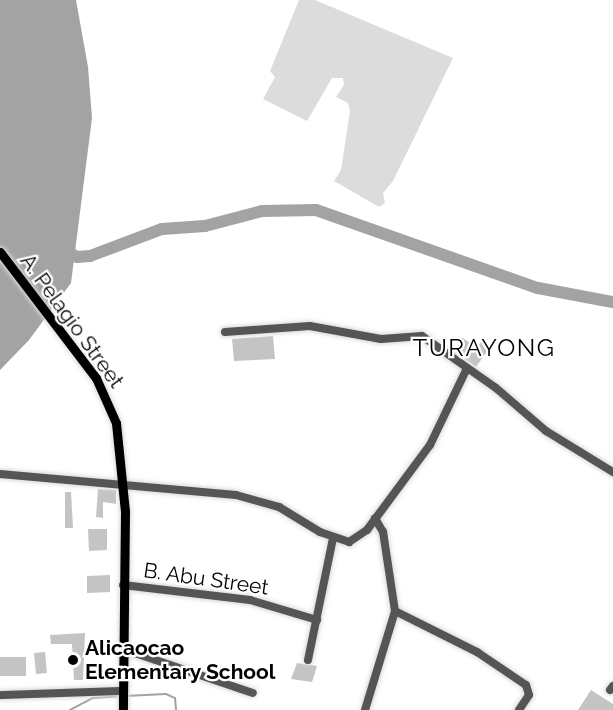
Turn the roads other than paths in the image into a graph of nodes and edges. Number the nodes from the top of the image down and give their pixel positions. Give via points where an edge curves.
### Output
1 (0, 252) edge
2 (225, 332) dead end
3 (467, 368) junction
4 (613, 472) edge
5 (0, 474) edge
6 (124, 483) junction
7 (375, 518) junction
8 (333, 538) junction
9 (123, 585) junction
10 (395, 611) junction
11 (317, 620) junction
12 (123, 649) junction
13 (308, 660) dead end
14 (252, 693) dead end
15 (0, 695) edge
16 (123, 698) edge
17 (365, 710) edge
18 (519, 710) edge

1 - 6 main road, A. Pelagio Street via 110,404
2 - 3 street via 304,326 381,339 415,334 428,338
3 - 4 street via 546,431
3 - 7 street via 435,437
5 - 6 street
6 - 8 street via 251,498 279,507
6 - 9 main road, A. Pelagio Street
7 - 8 street via 356,540
7 - 10 street via 383,532
8 - 11 street
9 - 11 street, B. Abu Street via 250,600
9 - 12 main road, A. Pelagio Street
10 - 17 street
10 - 18 street via 477,652 526,685 529,695
11 - 13 street
12 - 14 street
12 - 16 main road, A. Pelagio Street
15 - 16 street

